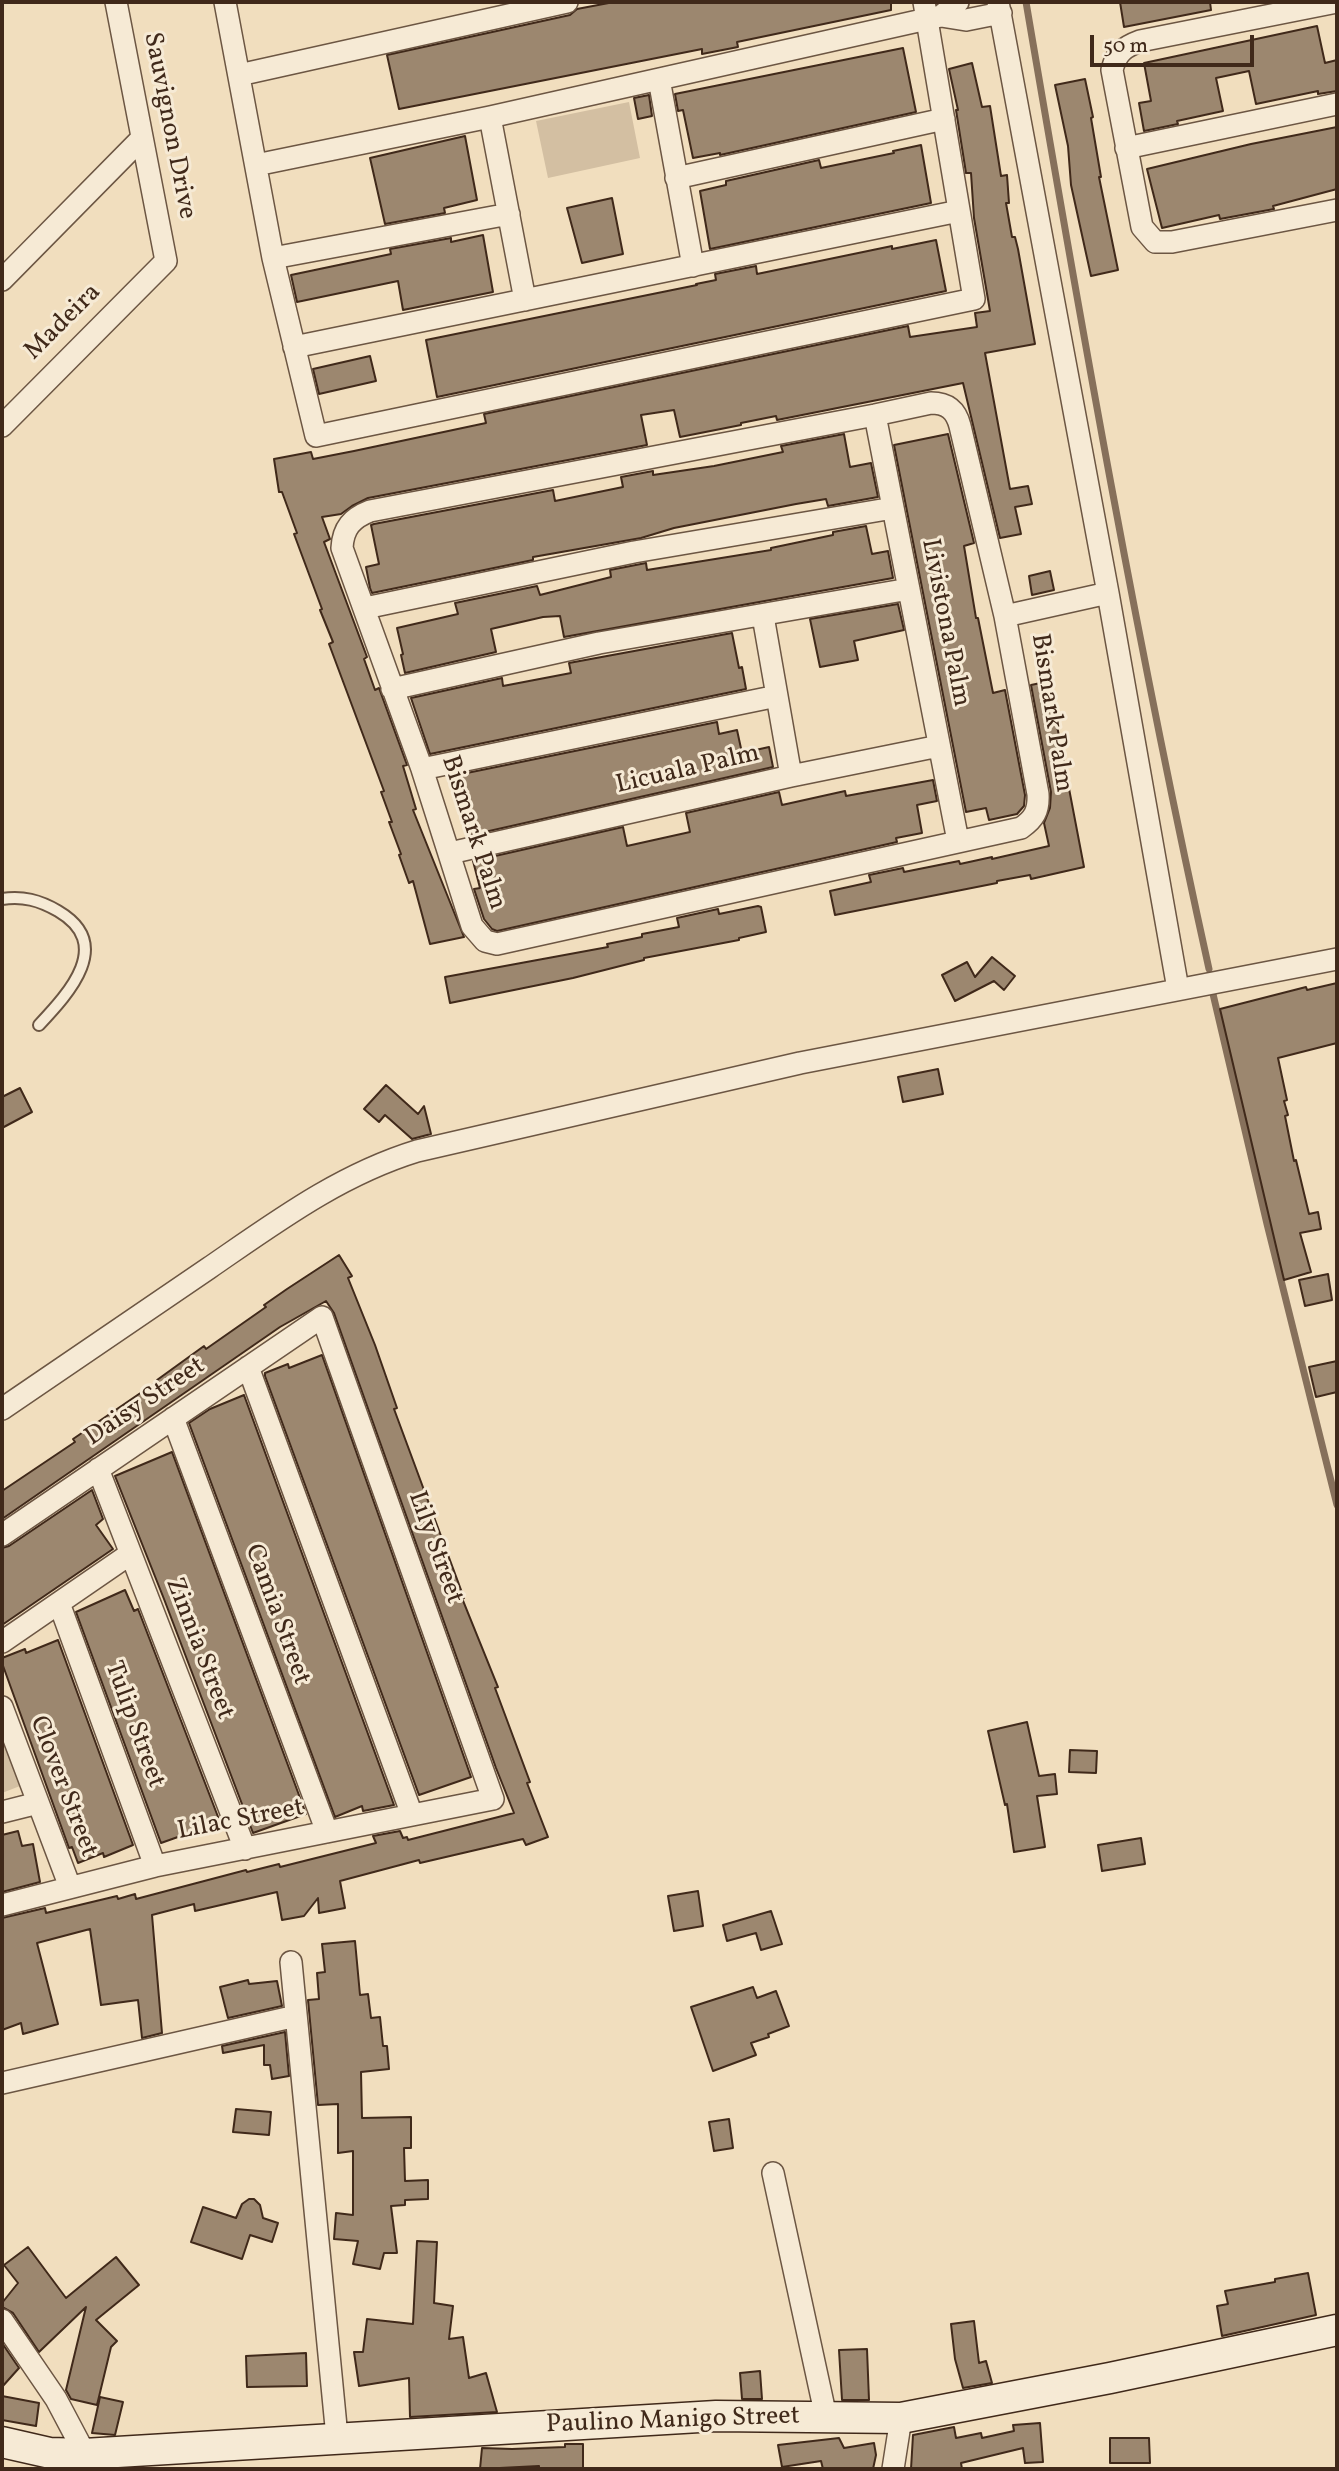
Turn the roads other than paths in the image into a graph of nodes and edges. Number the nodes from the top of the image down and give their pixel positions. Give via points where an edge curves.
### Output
1 (116, 2) edge
2 (225, 2) edge
3 (567, 2) edge
4 (958, 2) edge
5 (1337, 2) edge
6 (1000, 7) edge
7 (931, 12) edge
8 (239, 75) junction
9 (659, 79) junction
10 (1337, 104) edge
11 (490, 117) junction
12 (944, 118) junction
13 (142, 138) junction
14 (1126, 148) junction
15 (256, 165) junction
16 (676, 178) junction
17 (1337, 210) edge
18 (959, 211) junction
19 (509, 214) junction
20 (273, 258) junction
21 (166, 261) joint
22 (692, 266) junction
23 (2, 280) edge
24 (525, 300) junction
25 (294, 347) junction
26 (875, 415) junction
27 (2, 426) edge
28 (894, 508) junction
29 (909, 589) junction
30 (1108, 593) junction
31 (365, 608) junction
32 (763, 616) junction
33 (1005, 616) junction
34 (392, 690) junction
35 (777, 696) junction
36 (939, 746) junction
37 (422, 769) junction
38 (791, 776) junction
39 (958, 841) junction
40 (450, 853) junction
41 (2, 899) edge
42 (1337, 959) edge
43 (1178, 989) junction
44 (39, 1025) dead end
45 (322, 1317) joint
46 (248, 1367) junction
47 (2, 1409) edge
48 (173, 1418) junction
49 (98, 1469) junction
50 (2, 1535) edge
51 (131, 1554) junction
52 (59, 1603) junction
53 (2, 1642) edge
54 (2, 1707) edge
55 (493, 1798) joint
56 (38, 1803) junction
57 (2, 1812) edge
58 (412, 1815) junction
59 (327, 1832) junction
60 (245, 1849) junction
61 (155, 1867) junction
62 (70, 1888) junction
63 (2, 1905) edge
64 (291, 1962) dead end
65 (296, 2016) junction
66 (2, 2083) edge
67 (773, 2173) dead end
68 (2, 2320) edge
69 (1337, 2330) edge
70 (826, 2417) junction
71 (901, 2418) junction
72 (337, 2437) junction
73 (2, 2442) edge
74 (88, 2461) edge
75 (893, 2469) edge

1 - 13 street, Sauvignon Drive
2 - 8 street
3 - 8 street
4 - 7 street
5 - 14 street via 1129,45 1115,59 1112,70
6 - 7 street via 966,20
6 - 30 street
7 - 9 street
7 - 12 street
8 - 15 street
9 - 11 street
9 - 16 street
10 - 14 street
11 - 15 street
11 - 19 street
12 - 16 street
12 - 18 street
13 - 21 street, Sauvignon Drive
13 - 23 street
14 - 17 street via 1142,227 1155,242
15 - 20 street
16 - 22 street
18 - 22 street
18 - 25 street via 974,299 316,436
19 - 20 street
19 - 24 street
20 - 25 street
21 - 27 street, Madeira
22 - 24 street
24 - 25 street
26 - 28 street, Livistona Palm
26 - 31 street, Bismark Palm via 370,511 346,528 342,548
26 - 33 street, Bismark Palm via 942,403 957,416
28 - 29 street, Livistona Palm
28 - 31 street via 634,552
29 - 32 street
29 - 36 street, Livistona Palm
30 - 33 street
30 - 43 street
31 - 34 street, Bismark Palm
32 - 34 street via 599,643
32 - 35 street
33 - 39 street, Bismark Palm via 1039,806 1031,821 1020,828
34 - 37 street, Bismark Palm
35 - 37 street
35 - 38 street
36 - 38 street, Licuala Palm
36 - 39 street, Livistona Palm
37 - 40 street, Bismark Palm
38 - 40 street, Licuala Palm
39 - 40 street, Bismark Palm via 497,944 485,941 472,926
41 - 44 lane via 21,896 50,906 71,919 84,937 85,962
42 - 43 street
43 - 47 street via 800,1063 388,1160 285,1216
45 - 46 street, Daisy Street
45 - 55 street, Lily Street
46 - 48 street, Daisy Street
46 - 58 street
48 - 49 street, Daisy Street
48 - 59 street, Camia Street
49 - 50 street, Daisy Street
49 - 51 street, Zinnia Street
51 - 52 street
51 - 60 street, Zinnia Street
52 - 53 street
52 - 61 street, Tulip Street
54 - 56 street, Clover Street
55 - 58 street, Lilac Street
56 - 57 street
56 - 62 street, Clover Street
58 - 59 street, Lilac Street
59 - 60 street, Lilac Street
60 - 61 street, Lilac Street
61 - 62 street, Lilac Street
62 - 63 street, Lilac Street
64 - 65 street
65 - 66 street
65 - 72 street
67 - 70 street
68 - 74 street via 56,2399
69 - 71 street, Paulino Manigo Street
70 - 71 street, Paulino Manigo Street
70 - 72 street, Paulino Manigo Street via 716,2416
71 - 75 street
72 - 74 street, Paulino Manigo Street
73 - 74 street, Paulino Manigo Street

